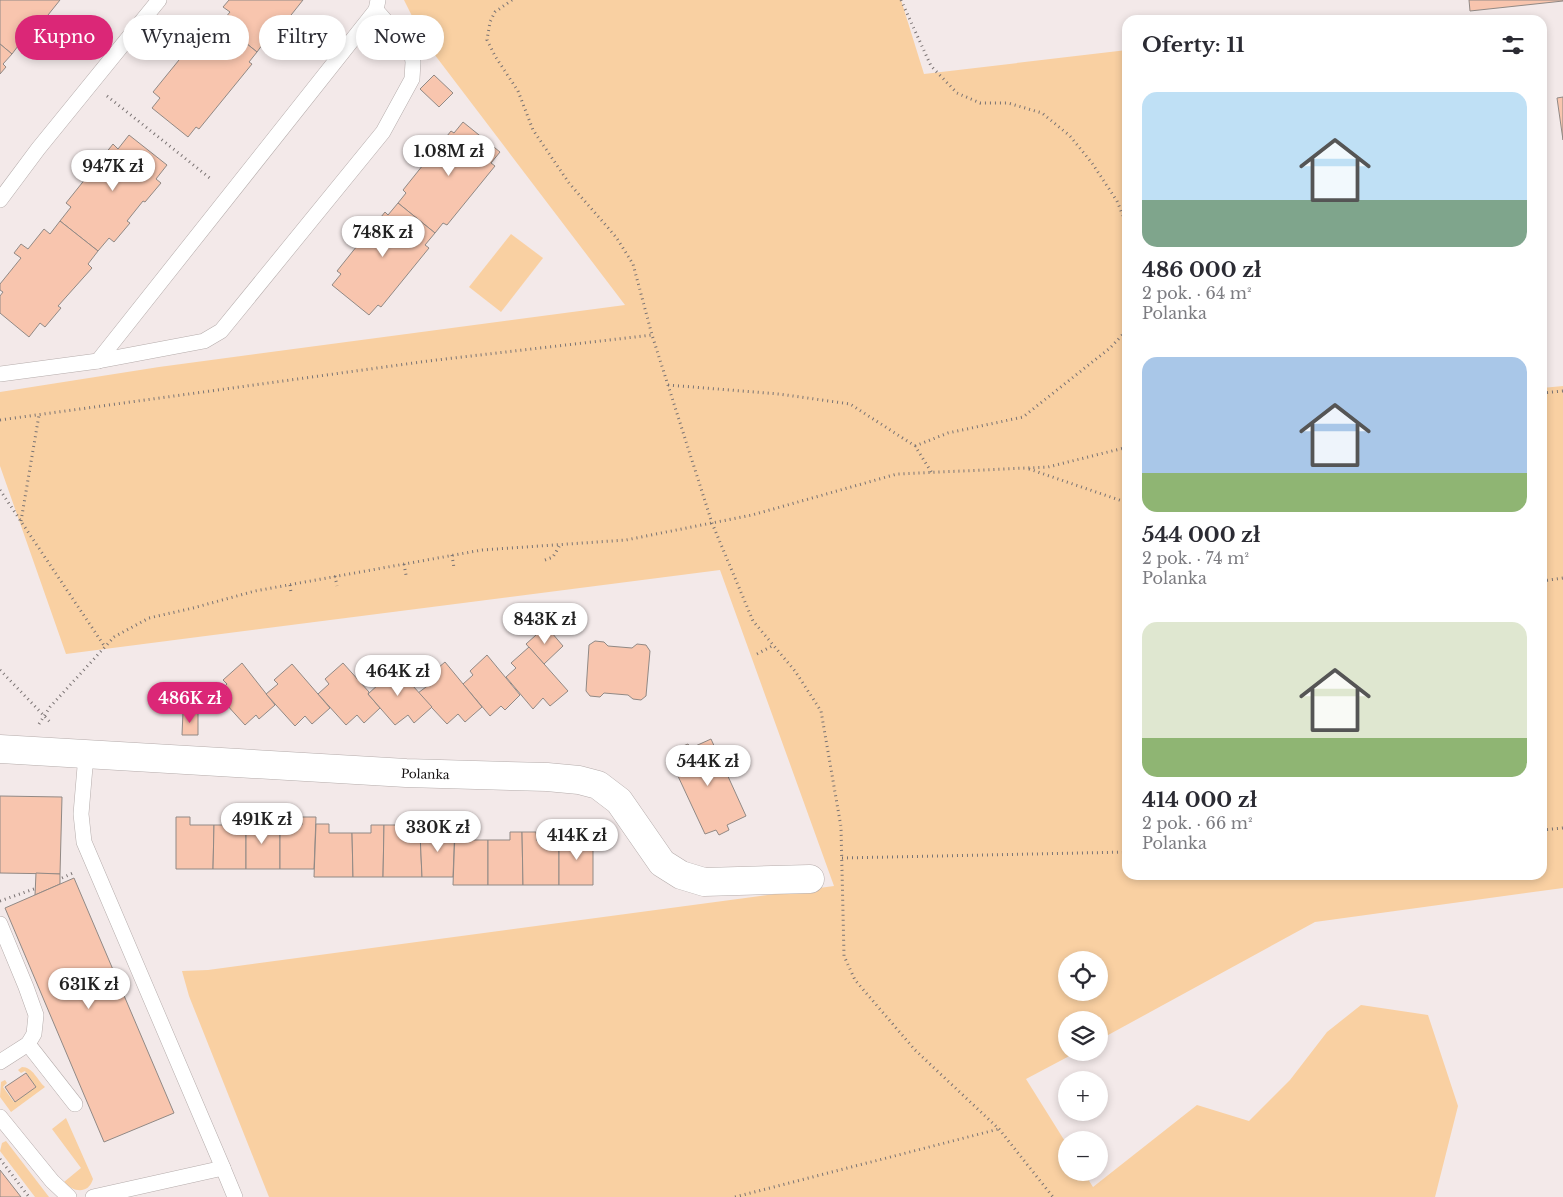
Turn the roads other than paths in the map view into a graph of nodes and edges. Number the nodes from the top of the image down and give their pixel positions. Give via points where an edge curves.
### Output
1 (159, 0) edge
2 (377, 5) edge
3 (0, 200) edge
4 (98, 361) junction
5 (0, 374) edge
6 (10, 750) edge
7 (86, 755) junction
8 (810, 878) dead end
9 (0, 924) edge
10 (28, 1044) junction
11 (0, 1062) edge
12 (75, 1104) dead end
13 (0, 1117) edge
14 (223, 1168) junction
15 (69, 1197) edge
16 (93, 1197) edge
17 (235, 1197) edge

1 - 3 lane
2 - 4 lane
2 - 4 lane via 411,50 413,62 412,79 383,132 221,331 204,341
4 - 5 lane
6 - 7 street, Polanka
7 - 8 street, Polanka via 579,780 598,786 619,801 662,863 681,875 704,882
7 - 14 lane via 81,814 84,842
9 - 10 lane via 36,1015 34,1034
10 - 11 lane
10 - 12 lane
13 - 15 lane via 52,1182
14 - 16 lane
14 - 17 lane

